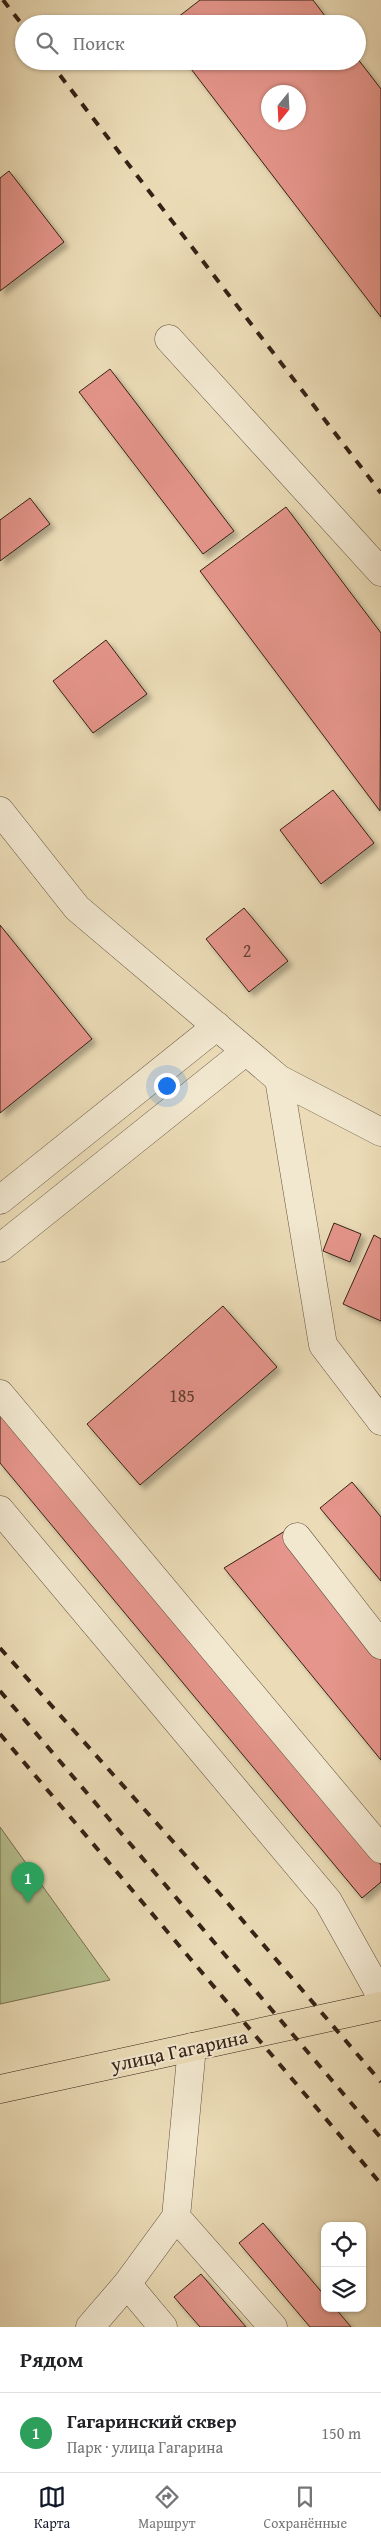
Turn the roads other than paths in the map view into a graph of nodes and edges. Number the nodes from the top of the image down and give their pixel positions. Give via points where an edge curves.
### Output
1 (169, 339) dead end
2 (381, 572) edge
3 (0, 811) edge
4 (217, 1026) junction
5 (246, 1051) junction
6 (279, 1079) junction
7 (381, 1132) edge
8 (0, 1200) edge
9 (0, 1248) edge
10 (0, 1394) edge
11 (381, 1421) edge
12 (0, 1510) edge
13 (297, 1537) dead end
14 (381, 1645) edge
15 (381, 1849) edge
16 (381, 1996) edge
17 (370, 2009) edge
18 (192, 2047) junction
19 (0, 2089) edge
20 (176, 2217) junction
21 (127, 2284) junction
22 (90, 2327) edge
23 (163, 2327) edge
24 (273, 2327) edge

1 - 2 street
3 - 4 street via 77,908
4 - 5 street
4 - 8 street
5 - 6 street
5 - 9 street
6 - 7 street
6 - 11 street via 322,1345
10 - 15 street
12 - 16 street via 328,1901
13 - 14 street
17 - 18 main road, улица Гагарина
18 - 19 main road, улица Гагарина
18 - 20 street
20 - 21 street
20 - 24 street
21 - 22 street
21 - 23 street

